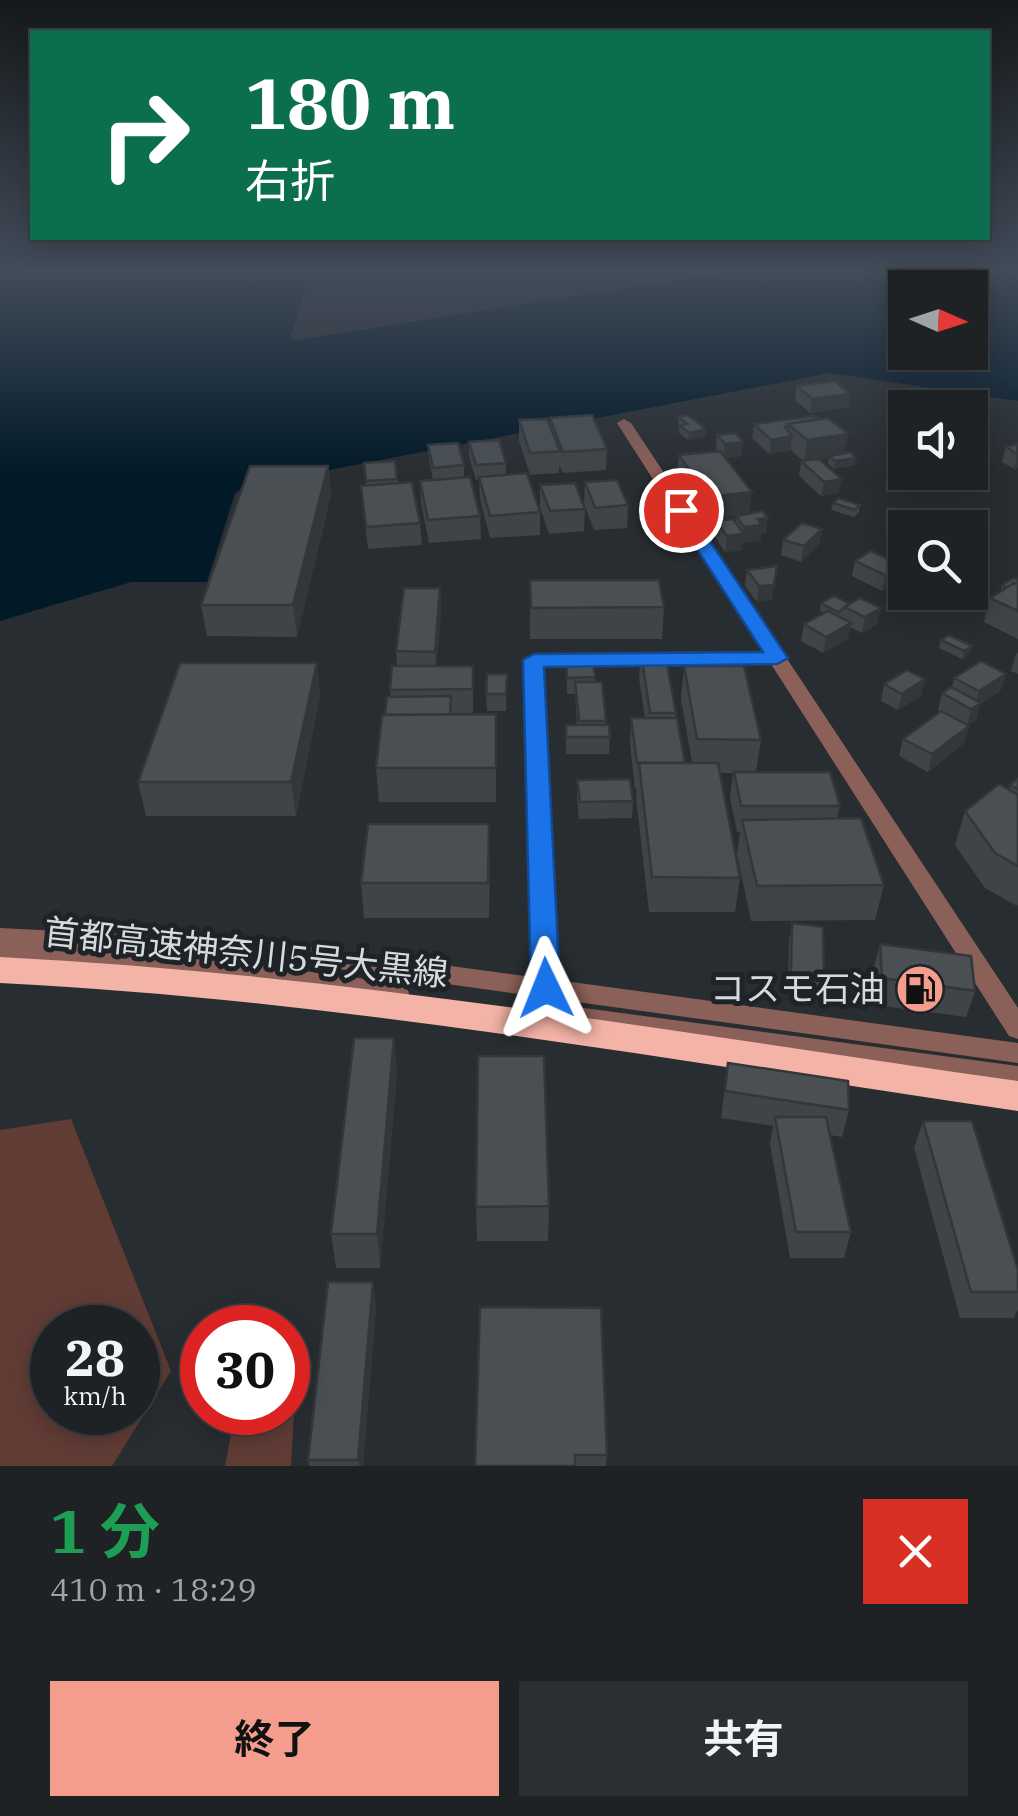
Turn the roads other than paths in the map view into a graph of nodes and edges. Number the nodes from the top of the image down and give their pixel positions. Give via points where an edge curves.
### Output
1 (624, 423) dead end
2 (777, 658) junction
3 (0, 937) edge
4 (0, 952) edge
5 (0, 966) edge
6 (546, 988) junction
7 (1018, 1029) edge
8 (1018, 1053) edge
9 (1018, 1077) edge
10 (1018, 1086) edge
11 (1018, 1096) edge

1 - 2 street
2 - 6 street via 534,660
2 - 7 street
3 - 6 street via 274,951
4 - 9 street via 176,963
5 - 10 highway, 首都高速神奈川5号大黒線 via 162,970 306,986
5 - 11 highway, 首都高速神奈川5号大黒線 via 326,997
6 - 8 street

